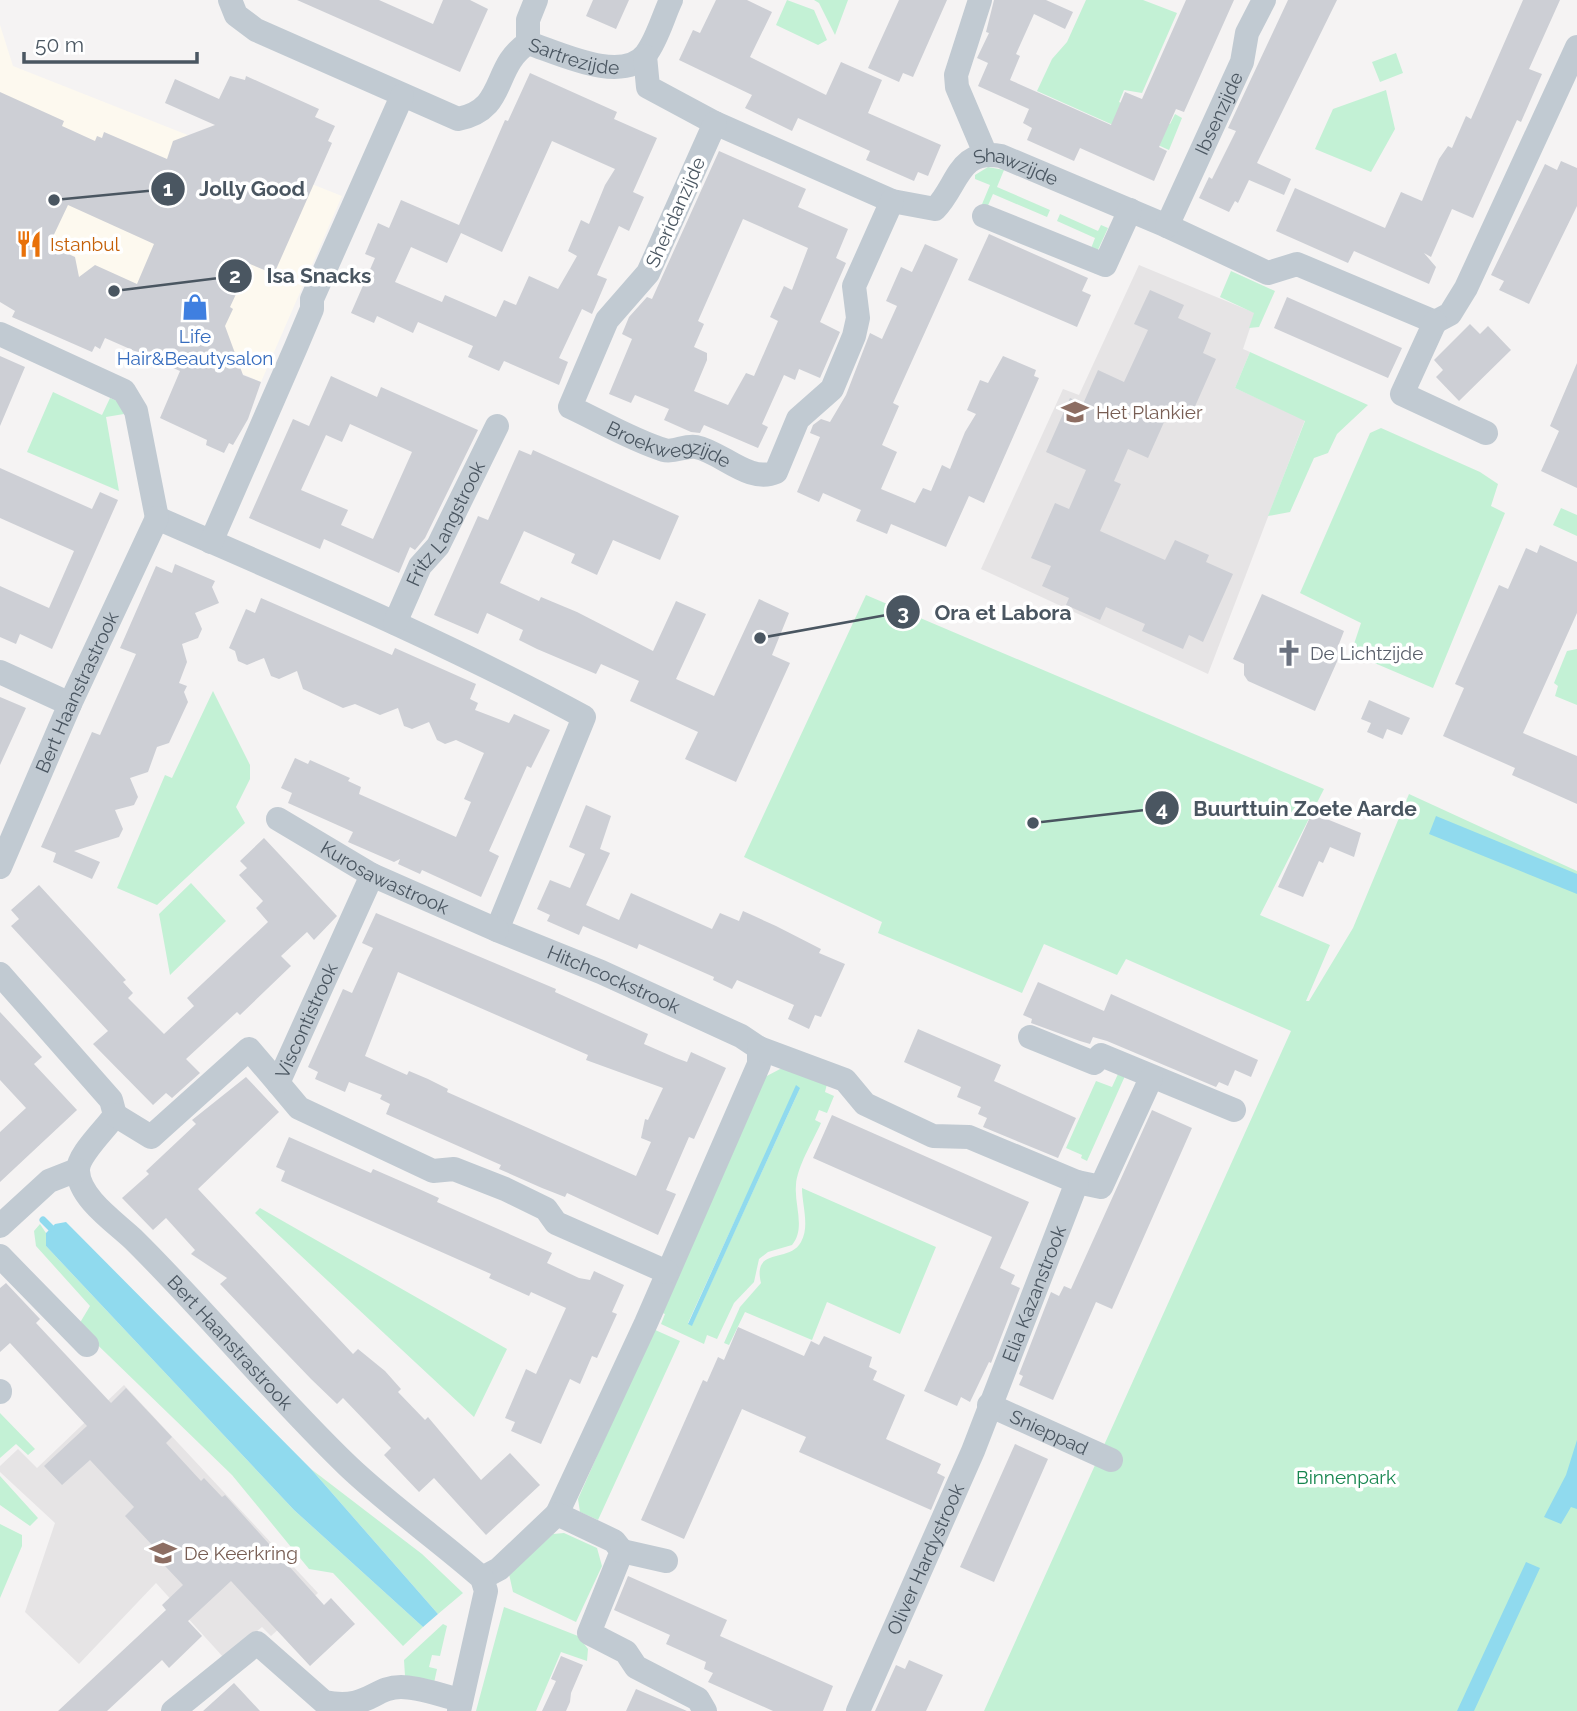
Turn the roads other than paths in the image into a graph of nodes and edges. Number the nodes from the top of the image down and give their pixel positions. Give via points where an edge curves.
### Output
1 (230, 0) edge
2 (536, 0) edge
3 (671, 0) edge
4 (980, 0) edge
5 (1264, 0) edge
6 (528, 43) junction
7 (1577, 47) edge
8 (645, 56) junction
9 (402, 96) junction
10 (715, 123) junction
11 (985, 153) junction
12 (892, 201) junction
13 (1130, 210) junction
14 (984, 216) dead end
15 (1167, 226) junction
16 (1435, 322) junction
17 (0, 334) edge
18 (570, 407) joint
19 (497, 426) dead end
20 (1486, 432) dead end
21 (156, 518) junction
22 (211, 542) junction
23 (395, 623) junction
24 (0, 672) edge
25 (70, 704) junction
26 (278, 818) dead end
27 (0, 867) edge
28 (372, 875) junction
29 (497, 930) junction
30 (0, 974) edge
31 (1030, 1037) dead end
32 (759, 1048) junction
33 (1151, 1078) junction
34 (278, 1083) junction
35 (1234, 1110) dead end
36 (115, 1115) junction
37 (77, 1170) junction
38 (1077, 1182) junction
39 (0, 1226) edge
40 (0, 1256) edge
41 (667, 1272) junction
42 (87, 1345) dead end
43 (989, 1405) junction
44 (1111, 1460) dead end
45 (557, 1514) junction
46 (622, 1550) junction
47 (666, 1561) dead end
48 (482, 1578) junction
49 (460, 1705) edge
50 (173, 1711) edge
51 (705, 1711) edge
52 (858, 1711) edge

1 - 9 street, Sartrezijde via 236,15 256,30
2 - 6 street via 528,20
3 - 8 street, Sartrezijde
4 - 11 street via 956,75
5 - 15 street, Ibsenzijde via 1247,33 1242,62
6 - 8 street, Sartrezijde via 621,69
6 - 9 street, Sartrezijde via 513,52 488,106 477,116 458,119
7 - 16 street via 1466,288 1450,314
8 - 10 street, Shawzijde via 648,87
9 - 22 street
10 - 12 street, Shawzijde
10 - 18 street, Sheridanzijde via 648,273 607,320
11 - 12 street, Shawzijde via 957,172 935,209
11 - 13 street, Shawzijde
12 - 18 street, Broekwegzijde via 854,286 858,318 832,389 798,419 776,472 755,474 696,447 667,451
13 - 14 street via 1105,265
13 - 15 street, Shawzijde
15 - 16 street, Shawzijde via 1268,273 1297,264
16 - 20 street via 1402,394
17 - 21 street via 124,391 136,411
19 - 23 street, Fritz Langstrook via 438,546 420,566
21 - 22 street
21 - 25 street, Bert Haanstrastrook
22 - 23 street
23 - 29 street via 495,668 584,717
24 - 25 street
25 - 27 street, Bert Haanstrastrook
26 - 28 street, Kurosawastrook
28 - 29 street, Kurosawastrook
28 - 34 street, Viscontistrook
29 - 32 street, Hitchcockstrook via 627,984
30 - 36 street via 100,1086
31 - 33 street via 1094,1063 1101,1055
32 - 38 street via 845,1080 865,1104 933,1136 969,1137
32 - 41 street via 759,1064
33 - 35 street
33 - 38 street via 1101,1186
34 - 36 street, Viscontistrook via 249,1049 151,1137
34 - 41 street via 299,1108 433,1171 454,1169 505,1189 546,1209 556,1223
36 - 37 street via 81,1156
37 - 39 street via 49,1181
37 - 48 street, Bert Haanstrastrook via 91,1198 349,1467
38 - 43 street, Elia Kazanstrook
40 - 42 street
41 - 45 street
43 - 44 street, Snieppad
43 - 52 street, Oliver Hardystrook
45 - 46 street via 614,1541
45 - 48 street via 499,1569
46 - 47 street
46 - 51 street via 589,1633 626,1652 636,1667 698,1699
48 - 49 street via 486,1591
49 - 50 street via 401,1688 364,1707 336,1708 257,1643

